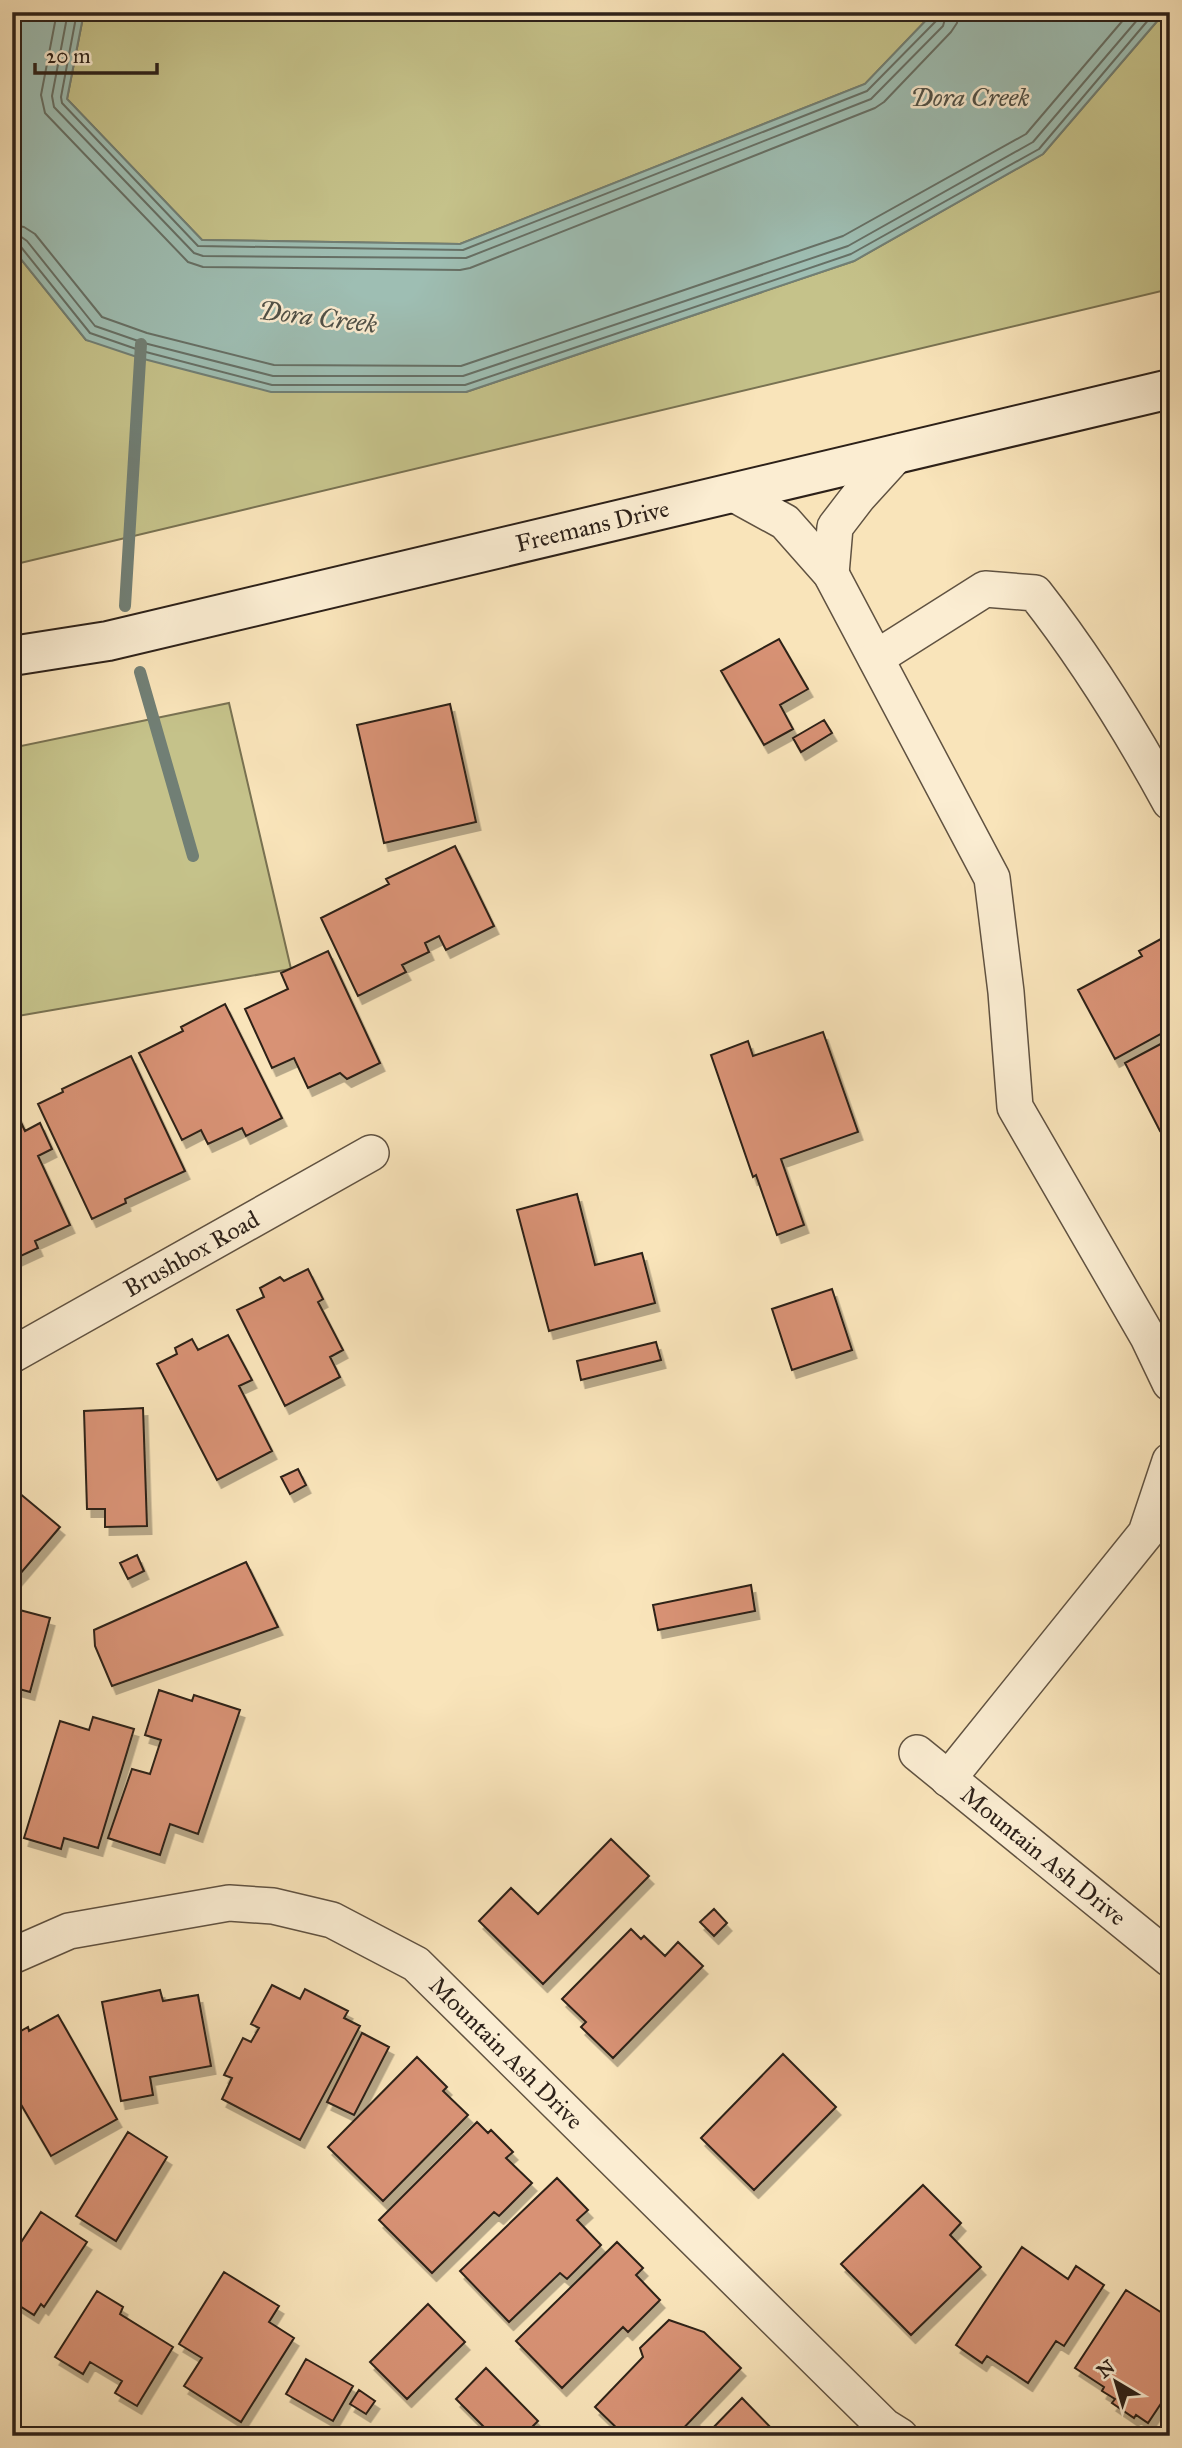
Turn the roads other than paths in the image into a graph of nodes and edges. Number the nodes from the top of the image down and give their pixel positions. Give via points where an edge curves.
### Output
1 (1170, 389) edge
2 (899, 452) junction
3 (733, 493) junction
4 (831, 574) junction
5 (12, 656) edge
6 (876, 658) junction
7 (1170, 802) edge
8 (371, 1153) dead end
9 (12, 1355) edge
10 (1170, 1383) edge
11 (1170, 1461) edge
12 (917, 1753) dead end
13 (948, 1779) junction
14 (12, 1956) edge
15 (1170, 1959) edge
16 (900, 2436) edge

1 - 2 main road, Freemans Drive
2 - 3 main road, Freemans Drive
2 - 4 street via 835,527
3 - 4 street via 785,522
3 - 5 main road, Freemans Drive via 108,641
4 - 6 street
6 - 7 street via 985,589 1035,593 1074,643
6 - 10 street via 992,878 1015,1107 1149,1337
8 - 9 street, Brushbox Road
11 - 13 street via 1146,1533
12 - 13 street, Mountain Ash Drive
13 - 15 street, Mountain Ash Drive
14 - 16 street, Mountain Ash Drive via 69,1931 229,1903 273,1906 332,1920 380,1944 416,1964 884,2426

